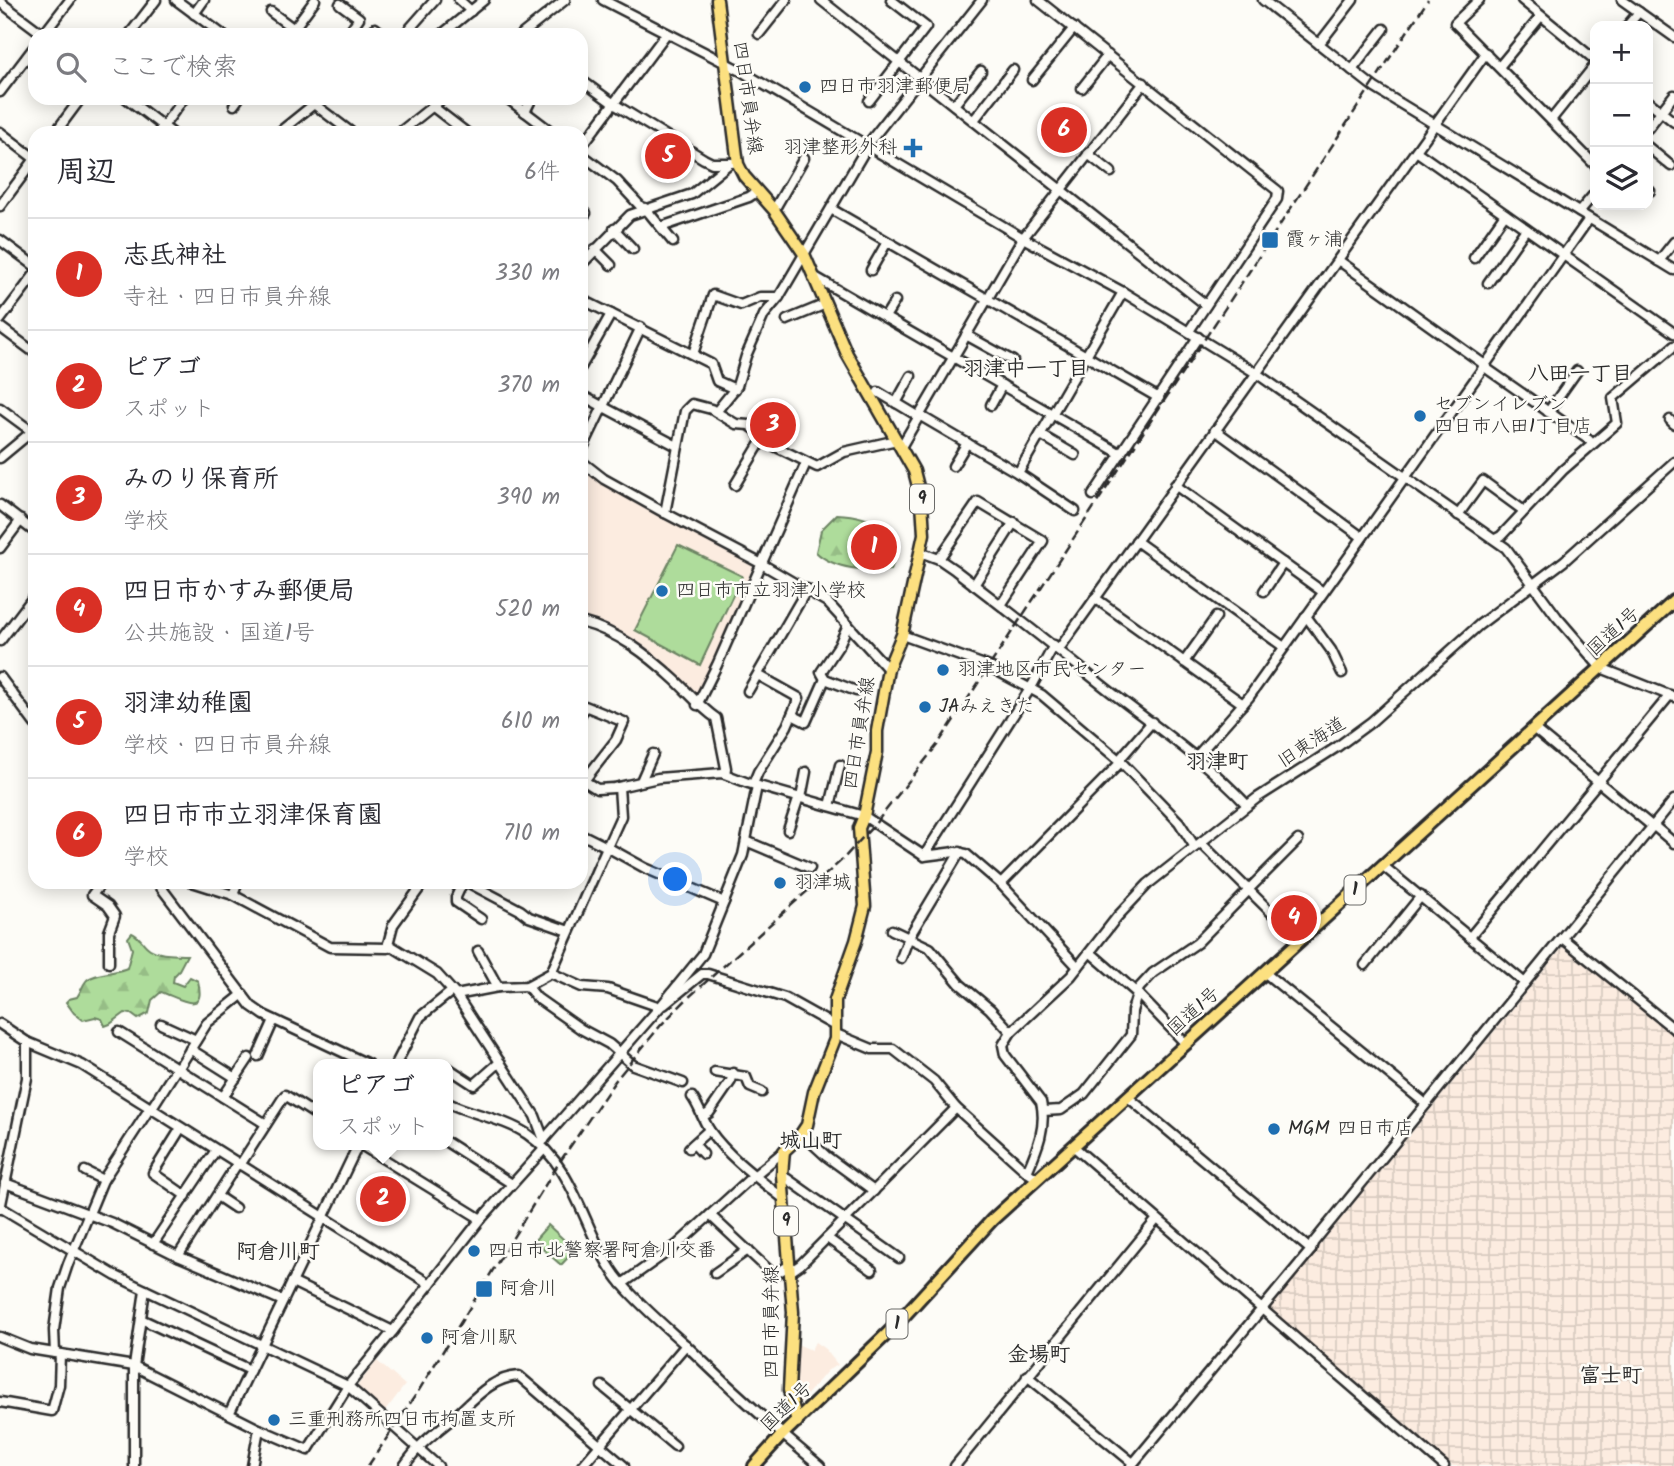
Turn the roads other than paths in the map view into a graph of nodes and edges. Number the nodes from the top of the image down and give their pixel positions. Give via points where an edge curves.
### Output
1 (70, 0) edge
2 (156, 0) edge
3 (176, 0) edge
4 (204, 0) edge
5 (315, 0) edge
6 (435, 0) edge
7 (459, 0) edge
8 (484, 0) edge
9 (565, 0) edge
10 (603, 0) edge
11 (717, 0) edge
12 (786, 0) edge
13 (821, 0) edge
14 (891, 0) edge
15 (982, 0) edge
16 (1038, 0) edge
17 (1263, 0) edge
18 (1353, 0) edge
19 (1479, 0) edge
20 (1522, 0) edge
21 (1622, 0) edge
22 (0, 2) edge
23 (340, 4) dead end
24 (471, 11) junction
25 (271, 12) dead end
26 (1639, 12) junction
27 (194, 14) junction
28 (1541, 16) junction
29 (1631, 21) edge
30 (35, 28) edge
31 (49, 28) edge
32 (135, 28) edge
33 (213, 28) edge
34 (287, 28) edge
35 (294, 28) edge
36 (352, 28) edge
37 (410, 28) edge
38 (450, 28) edge
39 (530, 28) edge
40 (1074, 28) junction
41 (1384, 29) dead end
42 (666, 34) junction
43 (759, 34) dead end
44 (1674, 37) edge
45 (1319, 44) junction
46 (1486, 53) junction
47 (28, 55) edge
48 (1108, 55) junction
49 (1590, 58) edge
50 (899, 61) junction
51 (725, 64) junction
52 (1499, 67) junction
53 (1590, 69) edge
54 (1013, 70) dead end
55 (1352, 70) junction
56 (981, 71) dead end
57 (920, 78) junction
58 (1032, 80) dead end
59 (1144, 83) junction
60 (588, 85) edge
61 (1082, 88) dead end
62 (0, 92) edge
63 (1674, 95) edge
64 (869, 101) dead end
65 (614, 104) junction
66 (76, 105) edge
67 (133, 105) edge
68 (179, 105) edge
69 (313, 105) edge
70 (315, 105) edge
71 (516, 105) edge
72 (528, 105) edge
73 (954, 105) junction
74 (1653, 105) edge
75 (432, 106) joint
76 (1661, 111) junction
77 (525, 112) junction
78 (974, 120) junction
79 (1551, 120) junction
80 (1653, 121) edge
81 (1674, 122) edge
82 (1435, 125) junction
83 (60, 126) edge
84 (156, 126) edge
85 (163, 126) edge
86 (287, 126) edge
87 (343, 126) edge
88 (408, 126) edge
89 (458, 126) edge
90 (544, 126) edge
91 (0, 132) edge
92 (588, 138) edge
93 (868, 146) junction
94 (1416, 151) junction
95 (1653, 151) edge
96 (28, 154) edge
97 (1088, 155) junction
98 (804, 158) dead end
99 (588, 159) edge
100 (1590, 159) edge
101 (734, 164) junction
102 (1671, 166) dead end
103 (28, 168) edge
104 (1111, 173) dead end
105 (1061, 190) junction
106 (758, 191) junction
107 (1590, 199) edge
108 (0, 206) edge
109 (644, 209) junction
110 (831, 209) junction
111 (774, 210) junction
112 (1579, 212) junction
113 (1505, 214) junction
114 (1589, 219) junction
115 (661, 228) junction
116 (614, 229) junction
117 (1526, 229) junction
118 (1023, 238) junction
119 (0, 240) edge
120 (673, 242) dead end
121 (887, 242) junction
122 (1674, 242) edge
123 (633, 249) dead end
124 (595, 250) junction
125 (804, 254) junction
126 (1563, 255) junction
127 (588, 258) edge
128 (1474, 258) dead end
129 (1338, 260) junction
130 (28, 261) edge
131 (1659, 261) junction
132 (611, 265) dead end
133 (871, 270) dead end
134 (1674, 270) edge
135 (816, 277) junction
136 (1488, 282) dead end
137 (28, 283) edge
138 (1123, 292) junction
139 (779, 297) junction
140 (986, 299) junction
141 (895, 301) dead end
142 (588, 302) edge
143 (827, 304) junction
144 (1206, 305) junction
145 (611, 314) junction
146 (885, 317) junction
147 (0, 320) edge
148 (787, 320) dead end
149 (0, 327) edge
150 (641, 327) junction
151 (1189, 331) junction
152 (1674, 333) edge
153 (966, 335) junction
154 (1198, 338) junction
155 (1674, 346) edge
156 (28, 348) edge
157 (693, 354) junction
158 (588, 355) edge
159 (1086, 356) junction
160 (954, 357) junction
161 (1013, 361) dead end
162 (1484, 366) junction
163 (1577, 371) dead end
164 (1256, 373) junction
165 (911, 376) dead end
166 (1002, 385) junction
167 (735, 389) junction
168 (878, 392) dead end
169 (1159, 398) junction
170 (588, 399) edge
171 (895, 402) junction
172 (991, 405) dead end
173 (603, 407) junction
174 (0, 408) edge
175 (716, 412) junction
176 (1548, 412) junction
177 (919, 415) junction
178 (1053, 416) junction
179 (28, 427) edge
180 (1215, 430) junction
181 (28, 436) edge
182 (1041, 436) junction
183 (588, 438) edge
184 (762, 440) junction
185 (1589, 440) dead end
186 (899, 443) junction
187 (967, 443) junction
188 (677, 446) junction
189 (1121, 454) junction
190 (1075, 455) dead end
191 (0, 458) edge
192 (1674, 462) edge
193 (806, 463) junction
194 (588, 466) edge
195 (953, 466) dead end
196 (1018, 473) junction
197 (1404, 478) junction
198 (735, 485) dead end
199 (1175, 485) junction
200 (1093, 495) dead end
201 (0, 505) edge
202 (1075, 510) dead end
203 (1524, 511) junction
204 (664, 513) junction
205 (1458, 515) junction
206 (20, 520) junction
207 (1014, 522) junction
208 (28, 526) edge
209 (1362, 537) junction
210 (1495, 539) junction
211 (1136, 541) junction
212 (0, 548) edge
213 (920, 552) junction
214 (939, 559) junction
215 (760, 563) junction
216 (1283, 563) junction
217 (974, 584) junction
218 (1534, 585) junction
219 (807, 589) junction
220 (1264, 591) dead end
221 (1322, 592) junction
222 (1095, 598) junction
223 (1674, 601) edge
224 (28, 604) edge
225 (1001, 605) junction
226 (1306, 616) junction
227 (1216, 617) dead end
228 (588, 624) edge
229 (848, 625) junction
230 (902, 635) junction
231 (0, 641) edge
232 (1056, 647) junction
233 (1284, 647) junction
234 (1184, 662) junction
235 (1601, 668) junction
236 (888, 669) junction
237 (1342, 673) dead end
238 (758, 675) junction
239 (0, 677) edge
240 (825, 679) junction
241 (1031, 687) junction
242 (748, 691) dead end
243 (856, 691) dead end
244 (1672, 696) edge
245 (1243, 704) junction
246 (697, 705) junction
247 (588, 707) edge
248 (28, 714) edge
249 (792, 715) junction
250 (1152, 722) junction
251 (1533, 728) junction
252 (653, 754) dead end
253 (1196, 757) junction
254 (1120, 761) junction
255 (840, 765) dead end
256 (806, 772) dead end
257 (588, 774) edge
258 (725, 774) junction
259 (640, 781) junction
260 (1600, 782) junction
261 (588, 784) edge
262 (755, 785) junction
263 (619, 787) junction
264 (800, 797) junction
265 (1674, 800) edge
266 (1247, 805) junction
267 (830, 806) junction
268 (864, 816) junction
269 (1653, 826) junction
270 (788, 830) dead end
271 (588, 838) edge
272 (1298, 840) dead end
273 (746, 841) junction
274 (1674, 843) edge
275 (1198, 845) junction
276 (607, 847) junction
277 (960, 852) junction
278 (923, 856) junction
279 (1382, 865) junction
280 (810, 868) dead end
281 (590, 884) joint
282 (1001, 884) junction
283 (588, 888) edge
284 (97, 889) edge
285 (162, 889) edge
286 (214, 889) edge
287 (235, 889) edge
288 (419, 889) edge
289 (460, 889) edge
290 (477, 889) edge
291 (588, 889) edge
292 (1248, 890) junction
293 (233, 895) junction
294 (1420, 896) junction
295 (724, 902) junction
296 (481, 919) dead end
297 (892, 930) dead end
298 (569, 931) junction
299 (909, 937) junction
300 (1470, 937) junction
301 (1562, 938) junction
302 (1299, 940) junction
303 (388, 944) junction
304 (478, 951) dead end
305 (1091, 953) junction
306 (901, 958) dead end
307 (109, 962) dead end
308 (1365, 965) dead end
309 (1078, 967) junction
310 (1264, 972) junction
311 (551, 973) junction
312 (1525, 983) junction
313 (527, 986) junction
314 (498, 987) junction
315 (454, 993) junction
316 (243, 994) junction
317 (1136, 994) junction
318 (661, 1005) junction
319 (1674, 1014) edge
320 (274, 1020) junction
321 (0, 1024) edge
322 (161, 1024) dead end
323 (1670, 1026) edge
324 (835, 1030) junction
325 (119, 1032) dead end
326 (1010, 1032) junction
327 (196, 1040) junction
328 (27, 1042) junction
329 (1185, 1043) junction
330 (190, 1049) junction
331 (620, 1052) junction
332 (357, 1059) edge
333 (399, 1059) edge
334 (500, 1062) junction
335 (177, 1068) junction
336 (453, 1071) edge
337 (715, 1072) dead end
338 (733, 1073) junction
339 (236, 1078) junction
340 (683, 1083) dead end
341 (762, 1092) dead end
342 (223, 1097) junction
343 (692, 1097) dead end
344 (1129, 1098) junction
345 (1426, 1104) junction
346 (453, 1106) edge
347 (151, 1108) junction
348 (956, 1108) junction
349 (1043, 1111) junction
350 (313, 1113) edge
351 (703, 1116) junction
352 (266, 1124) junction
353 (181, 1128) junction
354 (709, 1130) junction
355 (801, 1133) junction
356 (543, 1144) junction
357 (453, 1146) edge
358 (1073, 1146) junction
359 (216, 1150) junction
360 (357, 1150) edge
361 (367, 1150) edge
362 (784, 1151) junction
363 (703, 1154) dead end
364 (4, 1165) edge
365 (239, 1165) junction
366 (85, 1171) dead end
367 (754, 1175) junction
368 (782, 1175) junction
369 (1032, 1175) junction
370 (103, 1180) junction
371 (5, 1183) junction
372 (512, 1184) junction
373 (874, 1191) junction
374 (186, 1196) junction
375 (217, 1196) junction
376 (784, 1199) junction
377 (0, 1208) edge
378 (235, 1208) dead end
379 (89, 1213) junction
380 (710, 1215) junction
381 (323, 1218) junction
382 (481, 1219) junction
383 (1157, 1219) junction
384 (846, 1220) junction
385 (827, 1238) junction
386 (153, 1244) junction
387 (73, 1250) junction
388 (748, 1250) junction
389 (1311, 1250) junction
390 (178, 1256) junction
391 (899, 1258) dead end
392 (790, 1268) junction
393 (872, 1270) dead end
394 (715, 1273) dead end
395 (292, 1282) junction
396 (430, 1284) junction
397 (622, 1284) junction
398 (145, 1290) junction
399 (283, 1301) junction
400 (1262, 1309) junction
401 (141, 1319) junction
402 (393, 1331) junction
403 (0, 1337) edge
404 (262, 1345) junction
405 (686, 1346) junction
406 (58, 1354) junction
407 (134, 1366) junction
408 (250, 1370) junction
409 (1027, 1376) junction
410 (603, 1385) dead end
411 (348, 1386) junction
412 (0, 1402) edge
413 (631, 1409) junction
414 (229, 1414) junction
415 (797, 1422) junction
416 (260, 1429) junction
417 (782, 1435) junction
418 (600, 1445) junction
419 (676, 1446) dead end
420 (416, 1448) junction
421 (1134, 1464) edge
422 (134, 1466) edge
423 (252, 1466) edge
424 (404, 1466) edge
425 (438, 1466) edge
426 (582, 1466) edge
427 (624, 1466) edge
428 (754, 1466) edge
429 (820, 1466) edge
430 (955, 1466) edge
431 (1444, 1466) edge

1 - 31 street
2 - 32 street
3 - 27 street
4 - 27 street
5 - 35 street
6 - 37 street
7 - 24 street
8 - 24 street
9 - 39 street
10 - 42 street
11 - 51 main road, 四日市員弁線 / 9
12 - 43 street
13 - 50 street
14 - 50 street via 926,27
15 - 57 street
16 - 40 street
17 - 45 street
18 - 45 street
19 - 46 street via 1455,23
20 - 28 street
21 - 26 street
22 - 30 street
23 - 36 street via 359,18
24 - 38 street
25 - 34 street
26 - 29 street
26 - 44 street
27 - 33 street
28 - 49 street
28 - 52 street
40 - 48 street
40 - 58 street
41 - 55 street
42 - 51 street
42 - 65 street
45 - 55 street
46 - 52 street
46 - 82 street
47 - 62 street
48 - 59 street
48 - 61 street
50 - 57 street
50 - 64 street
51 - 93 street
51 - 101 main road, 四日市員弁線 / 9
52 - 79 street
53 - 79 street
54 - 78 street
55 - 82 street
56 - 73 street
57 - 73 street
57 - 93 street
59 - 97 street
59 - 144 street via 1279,194
60 - 65 street
63 - 76 street
65 - 92 street
65 - 101 street via 704,159
66 - 83 street
67 - 84 street
68 - 85 street
69 - 86 street
70 - 87 street
71 - 77 street
72 - 77 street
73 - 78 street
74 - 76 street
75 - 88 street
75 - 89 street
76 - 80 street
76 - 81 street
77 - 90 street
78 - 105 street
79 - 100 street
82 - 94 street
82 - 112 street
91 - 96 street
93 - 110 street
93 - 118 street
94 - 113 street
94 - 129 street
95 - 102 street
97 - 104 street
97 - 105 street
98 - 111 street
99 - 109 street
101 - 106 main road, 四日市員弁線 / 9
101 - 109 street via 692,194
103 - 108 street
105 - 118 street
105 - 144 street
106 - 111 main road, 四日市員弁線 / 9
106 - 115 street
107 - 112 street
109 - 115 street
109 - 116 street
110 - 121 street
110 - 125 street
111 - 125 main road, 四日市員弁線 / 9
112 - 114 street
113 - 117 street
113 - 128 street
114 - 126 street
114 - 131 street
115 - 120 street
116 - 123 street
116 - 124 street
117 - 126 street
117 - 136 street
118 - 138 street
118 - 140 street
119 - 130 street
121 - 133 street
121 - 140 street
122 - 131 street
124 - 127 street
124 - 132 street
125 - 135 main road, 四日市員弁線 / 9
125 - 139 street
126 - 152 street
126 - 162 street
129 - 162 street
129 - 164 street
131 - 134 street
135 - 143 main road, 四日市員弁線 / 9
135 - 146 street
137 - 147 street
138 - 151 street
138 - 159 street
139 - 157 street via 760,297 741,306 713,295
139 - 167 street via 764,315
140 - 153 street
140 - 159 street
141 - 146 street
142 - 145 street
143 - 148 street
143 - 186 main road, 四日市員弁線 / 9 via 847,354
144 - 151 street
145 - 150 street
145 - 158 street
146 - 160 street
149 - 156 street
150 - 157 street
150 - 173 street
151 - 154 street
153 - 160 street
153 - 161 street
154 - 164 street
154 - 169 street
155 - 203 street via 1613,398 1617,423
157 - 167 street via 711,364 718,381
159 - 169 street
159 - 178 street
160 - 166 street
160 - 177 street
162 - 176 street
162 - 197 street
163 - 176 street
164 - 180 street
164 - 197 street
165 - 171 street
166 - 172 street
166 - 178 street
167 - 175 street
168 - 171 street
169 - 189 street
170 - 173 street
171 - 177 street
173 - 183 street
173 - 188 street
174 - 179 street
175 - 184 street via 736,424 749,425
175 - 188 street via 689,405
176 - 185 street
177 - 186 street
177 - 187 street
178 - 182 street
178 - 189 street
180 - 199 street
180 - 209 street
181 - 191 street
182 - 190 street
182 - 196 street
184 - 193 street
184 - 198 street
186 - 193 street via 844,452 817,467
186 - 213 main road, 四日市員弁線 / 9 via 920,489 925,524
187 - 195 street
187 - 196 street
188 - 204 street
189 - 200 street
192 - 218 street, 旧東海道
193 - 215 street
194 - 204 street
196 - 202 street
197 - 205 street
197 - 209 street
199 - 211 street
199 - 216 street
201 - 206 street
203 - 205 street via 1483,481
203 - 210 street
204 - 215 street
205 - 210 street
206 - 208 street
206 - 212 street
207 - 214 street via 978,502
207 - 217 street
207 - 225 street via 1043,541
209 - 221 street
210 - 218 street
211 - 222 street
211 - 233 street
213 - 214 street
213 - 230 main road, 四日市員弁線 / 9
214 - 217 street
215 - 219 street
215 - 246 street
216 - 220 street
216 - 221 street
217 - 225 street
218 - 235 street
218 - 266 street, 旧東海道 via 1479,625 1354,735
219 - 229 street
219 - 238 street
221 - 226 street
222 - 232 street
222 - 234 street
223 - 235 highway, 国道1号 / 1
224 - 231 street
225 - 232 street
226 - 233 street
226 - 237 street
227 - 234 street
228 - 246 street via 636,649
229 - 236 street
229 - 240 street via 821,672
230 - 236 main road, 四日市員弁線 / 9
230 - 241 street
232 - 241 street
232 - 250 street
233 - 245 street
234 - 245 street
235 - 244 street
235 - 251 highway, 国道1号 / 1
236 - 268 main road, 四日市員弁線 / 9
238 - 242 street
238 - 249 street via 799,698
239 - 248 street
240 - 243 street
240 - 249 street via 806,722
241 - 254 street
241 - 278 street
244 - 260 street
245 - 253 street
246 - 258 street via 716,718
247 - 257 street via 624,722 616,740
249 - 262 street
250 - 253 street
250 - 254 street
251 - 260 street
251 - 279 highway, 国道1号 / 1
252 - 259 street
253 - 266 street
254 - 275 street
254 - 282 street
255 - 267 street
256 - 264 street
258 - 259 street
258 - 262 street
259 - 263 street
260 - 269 street
260 - 300 street
261 - 263 street via 597,789
262 - 264 street
262 - 273 street
263 - 276 street via 621,816
264 - 267 street
264 - 270 street
265 - 269 street
266 - 275 street, 旧東海道
267 - 268 street
268 - 278 street
268 - 324 main road, 四日市員弁線 / 9 via 858,833 864,911 835,1000
269 - 274 street
269 - 301 street
271 - 276 street
272 - 292 street
273 - 280 street
273 - 295 street
275 - 292 street
275 - 305 street, 旧東海道 via 1147,884
276 - 281 street
276 - 295 street
277 - 278 street
277 - 282 street
277 - 299 street
279 - 294 street
279 - 302 highway, 国道1号 / 1
281 - 283 street
282 - 309 street
284 - 307 street via 92,895 116,916 109,932
285 - 316 street
286 - 293 street
287 - 293 street
288 - 303 street via 393,925
289 - 296 street via 456,902
290 - 298 street via 529,918
291 - 298 street
292 - 302 street
292 - 317 street via 1197,943 1153,973
293 - 303 street via 330,947 388,948
294 - 300 street
294 - 308 street
295 - 318 street via 703,954
297 - 299 street
298 - 311 street
299 - 306 street
299 - 326 street via 930,948
300 - 312 street
301 - 312 street
301 - 323 street
302 - 310 highway, 国道1号 / 1
303 - 315 street via 437,974
304 - 314 street
305 - 309 street, 旧東海道
305 - 317 street
309 - 326 street, 旧東海道
310 - 329 highway, 国道1号 / 1
310 - 345 street
311 - 313 street
311 - 318 street via 582,987 608,989
312 - 345 street
313 - 314 street
313 - 331 street via 537,998
314 - 315 street
315 - 333 street via 420,1017
315 - 334 street
316 - 320 street via 251,1006
316 - 327 street via 207,1023
317 - 329 street
317 - 349 street via 1130,1035 1093,1083 1067,1108
318 - 324 street via 708,974 785,998
318 - 331 street
319 - 323 street
320 - 332 street
320 - 339 street via 254,1057
321 - 328 street
322 - 327 street
324 - 348 street via 872,1049 892,1049 934,1081
324 - 355 main road, 四日市員弁線 / 9
325 - 335 street
326 - 349 street via 1003,1045 1005,1055
327 - 330 street
328 - 347 street via 82,1065
328 - 364 street via 27,1078
329 - 344 highway, 国道1号 / 1
330 - 335 street
330 - 339 street
331 - 340 street via 633,1065
331 - 356 street
334 - 336 street via 474,1085
334 - 356 street via 535,1116
335 - 342 street
335 - 347 street
337 - 338 street
338 - 341 street via 746,1077 750,1087
338 - 351 street
339 - 342 street
342 - 352 street
343 - 351 street
344 - 358 highway, 国道1号 / 1
344 - 389 street
345 - 389 street
346 - 356 street via 509,1124
347 - 353 street
347 - 370 street
348 - 369 street
348 - 373 street
349 - 369 street
350 - 352 street via 285,1095
351 - 354 street
352 - 365 street
353 - 359 street
353 - 374 street via 153,1173
354 - 363 street via 692,1146
354 - 367 street
355 - 362 main road, 四日市員弁線 / 9
355 - 373 street
356 - 372 street
356 - 397 street via 579,1199
357 - 372 street
358 - 369 highway, 国道1号 / 1
358 - 383 street
359 - 365 street
359 - 374 street
360 - 381 street
361 - 382 street
362 - 367 street
362 - 368 main road, 四日市員弁線 / 9
364 - 371 street
365 - 375 street
365 - 381 street
366 - 370 street
367 - 376 street
367 - 380 street
368 - 376 main road, 四日市員弁線 / 9
368 - 384 street
369 - 415 highway, 国道1号 / 1 via 893,1328
370 - 379 street
371 - 377 street
371 - 379 street
372 - 382 street
373 - 384 street
374 - 386 street
375 - 378 street
375 - 390 street
376 - 392 main road, 四日市員弁線 / 9
377 - 387 street
379 - 386 street
379 - 387 street
380 - 388 street
380 - 397 street
381 - 395 street
381 - 396 street
382 - 396 street
383 - 400 street
383 - 409 street
384 - 385 street
384 - 391 street
385 - 392 street via 800,1265
385 - 393 street
386 - 390 street
387 - 398 street
387 - 406 street via 60,1287 54,1330
388 - 392 street via 774,1275
388 - 394 street
389 - 400 street
390 - 399 street
392 - 415 main road, 四日市員弁線 / 9 via 789,1390
395 - 399 street
395 - 402 street
396 - 402 street
397 - 405 street
398 - 401 street
398 - 404 street
399 - 404 street
400 - 421 street
400 - 431 street
401 - 407 street
401 - 408 street
402 - 411 street
403 - 406 street
404 - 408 street
404 - 411 street
405 - 413 street
405 - 417 street
406 - 407 street
406 - 412 street via 59,1385 52,1412
407 - 414 street
407 - 422 street
408 - 414 street
409 - 421 street
409 - 430 street
410 - 413 street
411 - 416 street via 308,1450
411 - 420 street
413 - 418 street
413 - 419 street
414 - 416 street
415 - 417 highway, 国道1号 / 1
416 - 423 street
417 - 428 highway, 国道1号 / 1
417 - 429 street
418 - 420 street via 519,1376 486,1386
418 - 426 street
418 - 427 street
420 - 424 street
420 - 425 street

